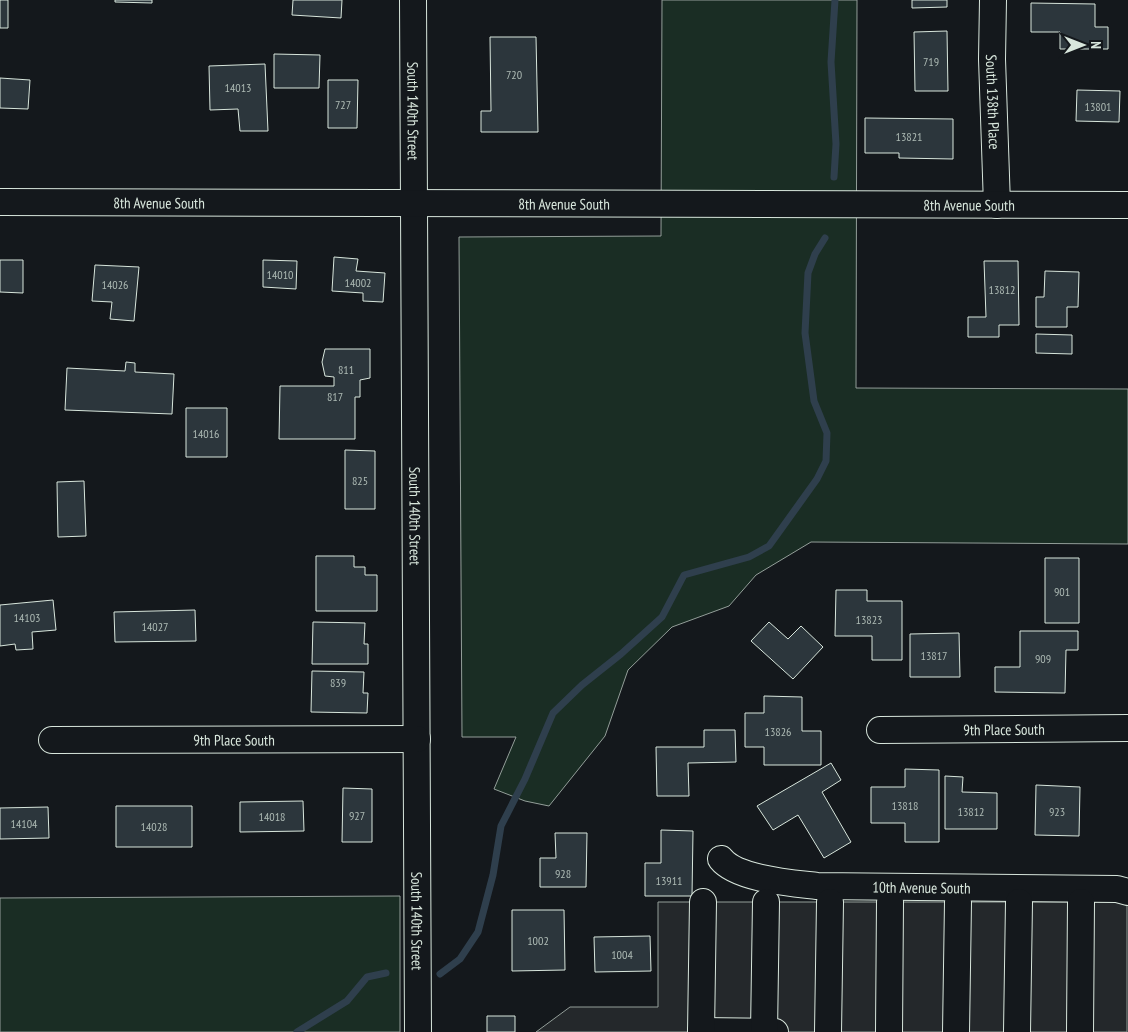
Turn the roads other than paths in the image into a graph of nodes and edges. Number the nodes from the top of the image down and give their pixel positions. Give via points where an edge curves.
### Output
1 (414, 0) edge
2 (993, 0) edge
3 (0, 202) edge
4 (414, 203) junction
5 (997, 205) junction
6 (1128, 206) edge
7 (1128, 728) edge
8 (880, 730) dead end
9 (417, 739) junction
10 (52, 740) dead end
11 (721, 859) dead end
12 (1128, 892) edge
13 (703, 902) dead end
14 (766, 902) dead end
15 (830, 902) dead end
16 (890, 902) dead end
17 (958, 902) dead end
18 (1018, 902) dead end
19 (1081, 902) dead end
20 (418, 1032) edge
21 (701, 1032) edge
22 (764, 1032) edge
23 (775, 1032) edge
24 (828, 1032) edge
25 (889, 1032) edge
26 (956, 1032) edge
27 (1017, 1032) edge
28 (1080, 1032) edge

1 - 4 street, South 140th Street
2 - 5 street, South 138th Place
3 - 4 street, 8th Avenue South
4 - 5 street, 8th Avenue South
4 - 9 street, South 140th Street
5 - 6 street, 8th Avenue South
7 - 8 street, 9th Place South
9 - 10 street, 9th Place South
9 - 20 street, South 140th Street
11 - 12 street, 10th Avenue South via 726,866 740,872 817,886 1117,889
13 - 21 street
14 - 22 street
15 - 24 street
16 - 25 street
17 - 26 street
18 - 27 street
19 - 28 street
21 - 22 street
22 - 23 street

